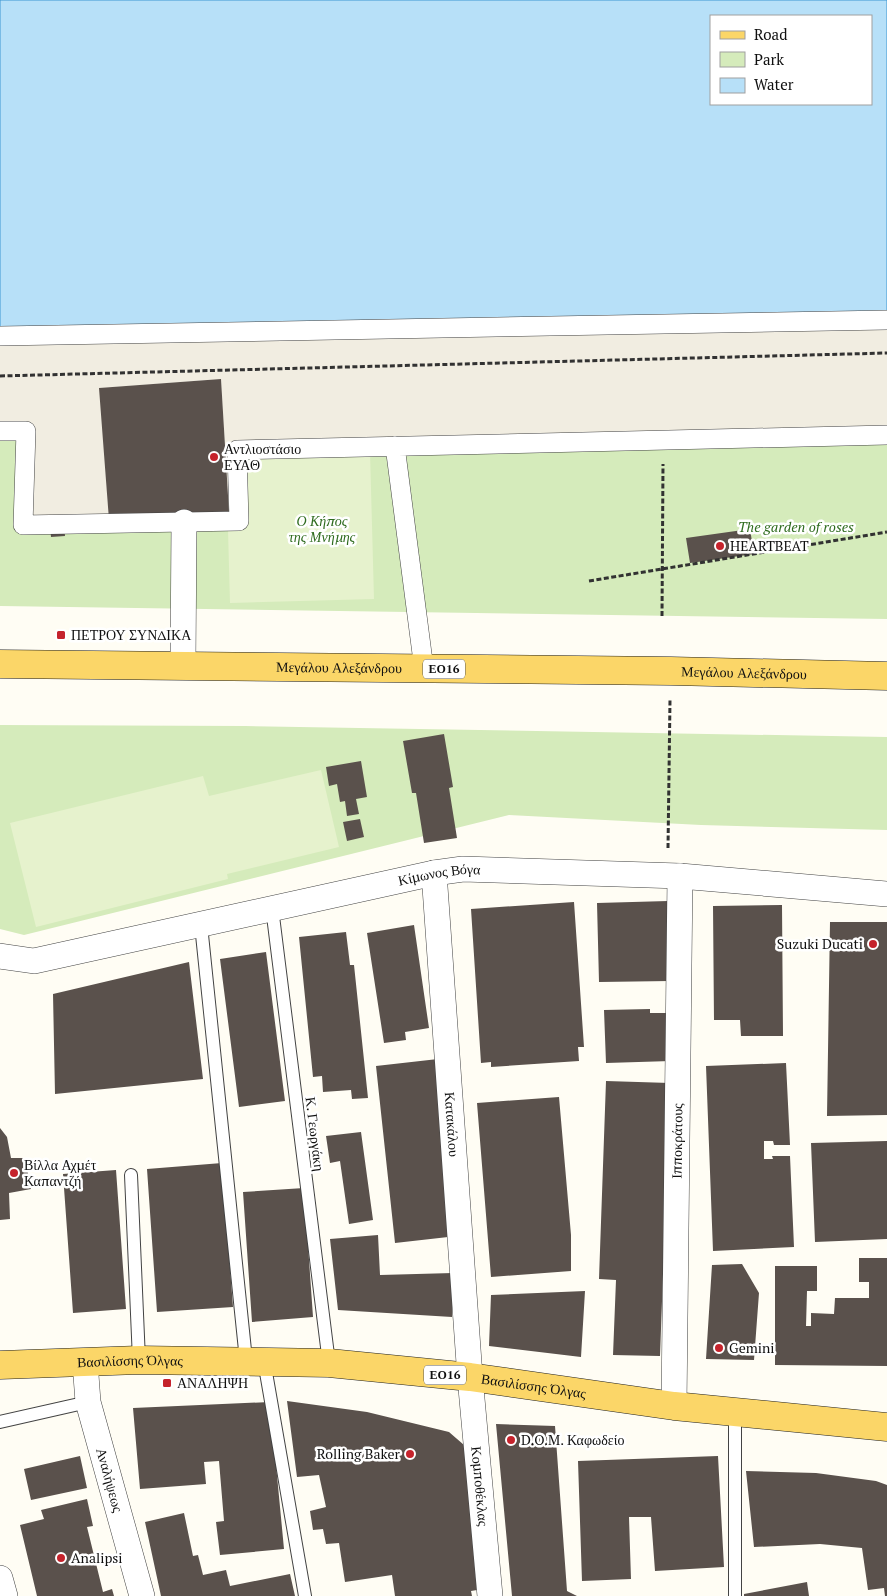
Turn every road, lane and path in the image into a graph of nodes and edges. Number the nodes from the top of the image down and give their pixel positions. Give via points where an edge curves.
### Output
1 (887, 320) edge
2 (0, 336) edge
3 (887, 353) edge
4 (0, 376) edge
5 (0, 431) edge
6 (887, 435) edge
7 (663, 441) junction
8 (396, 446) junction
9 (184, 522) junction
10 (887, 532) edge
11 (662, 569) junction
12 (589, 582) dead end
13 (662, 616) dead end
14 (0, 664) edge
15 (183, 666) junction
16 (424, 669) junction
17 (671, 671) junction
18 (887, 676) edge
19 (434, 873) junction
20 (674, 876) junction
21 (887, 894) edge
22 (272, 908) junction
23 (201, 925) junction
24 (0, 956) edge
25 (131, 1175) dead end
26 (139, 1360) junction
27 (255, 1361) junction
28 (85, 1362) junction
29 (329, 1363) junction
30 (0, 1365) edge
31 (470, 1377) junction
32 (88, 1402) junction
33 (674, 1406) junction
34 (735, 1412) junction
35 (0, 1422) edge
36 (887, 1427) edge
37 (0, 1578) edge
38 (5, 1596) edge
39 (142, 1596) edge
40 (305, 1596) edge
41 (490, 1596) edge
42 (735, 1596) edge

1 - 2 street
3 - 4 path
5 - 9 street via 26,431 23,525
6 - 7 street
7 - 8 street
7 - 11 path
8 - 9 street via 237,450 239,521
8 - 16 street
9 - 15 street
10 - 11 path
11 - 12 path
11 - 13 path
14 - 15 main road, Μεγάλου Αλεξάνδρου / ΕΟ16
15 - 16 main road, Μεγάλου Αλεξάνδρου / ΕΟ16
16 - 17 main road, Μεγάλου Αλεξάνδρου / ΕΟ16
17 - 18 main road, Μεγάλου Αλεξάνδρου / ΕΟ16
17 - 20 path
19 - 20 street, Κίμωνος Βόγα via 463,869
19 - 22 street, Κίμωνος Βόγα
19 - 31 street, Κατακάλου
20 - 21 street, Κίμωνος Βόγα
20 - 33 street, Ιπποκράτους
22 - 23 street, Κίμωνος Βόγα
22 - 29 lane, Κ. Γεωργάκη
23 - 24 street, Κίμωνος Βόγα via 34,960
23 - 27 lane
25 - 26 lane
26 - 27 main road, Βασιλίσσης Όλγας / ΕΟ16
26 - 28 main road, Βασιλίσσης Όλγας / ΕΟ16
27 - 29 main road, Βασιλίσσης Όλγας / ΕΟ16
27 - 40 lane
28 - 30 main road, Βασιλίσσης Όλγας / ΕΟ16
28 - 32 street, Αναλήψεως
29 - 31 main road, Βασιλίσσης Όλγας / ΕΟ16
31 - 33 main road, Βασιλίσσης Όλγας / ΕΟ16
31 - 41 street, Κομποθέκλας
32 - 35 lane
32 - 39 street, Αναλήψεως
33 - 34 main road, Βασιλίσσης Όλγας / ΕΟ16
34 - 36 main road, Βασιλίσσης Όλγας / ΕΟ16
34 - 42 lane
37 - 38 street

